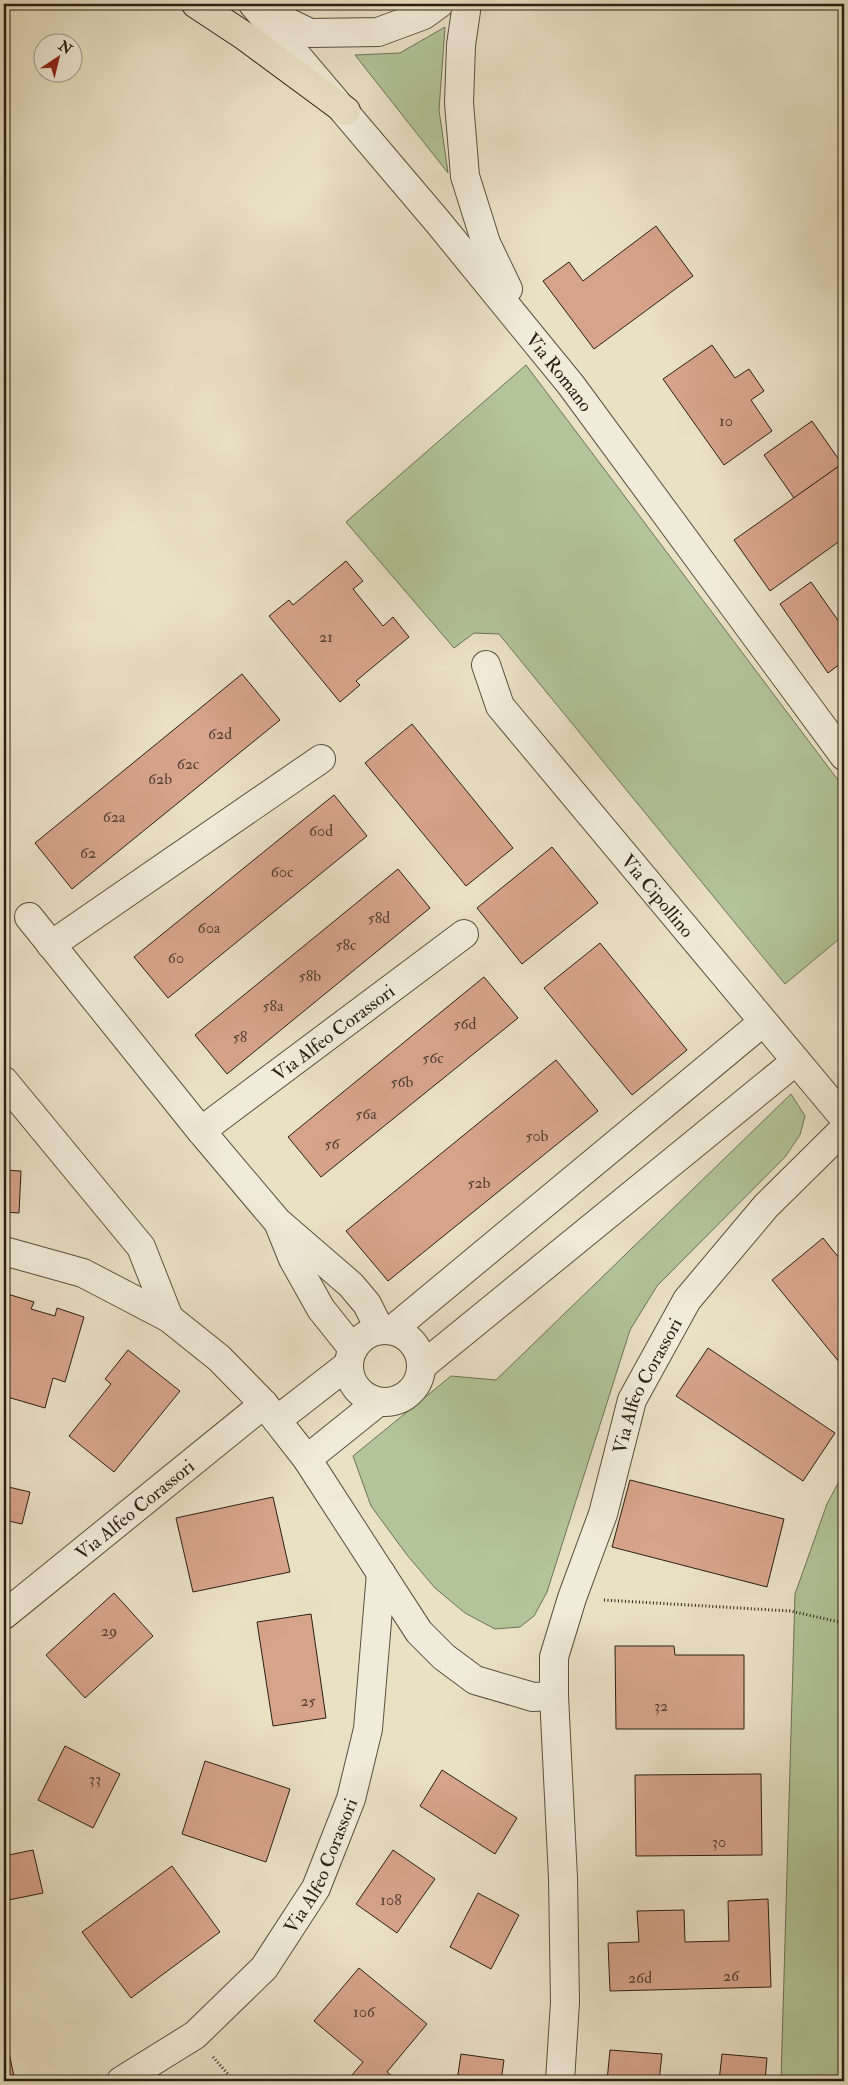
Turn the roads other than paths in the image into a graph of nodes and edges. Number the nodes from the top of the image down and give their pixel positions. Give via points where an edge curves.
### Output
1 (196, 4) edge
2 (439, 4) edge
3 (467, 4) edge
4 (255, 6) edge
5 (346, 111) junction
6 (527, 329) junction
7 (486, 665) dead end
8 (844, 756) edge
9 (321, 759) dead end
10 (29, 917) dead end
11 (464, 934) dead end
12 (51, 945) junction
13 (763, 1022) junction
14 (796, 1061) junction
15 (4, 1081) edge
16 (844, 1118) edge
17 (844, 1129) edge
18 (201, 1130) junction
19 (278, 1221) junction
20 (4, 1251) edge
21 (169, 1318) junction
22 (386, 1330) junction
23 (351, 1357) junction
24 (422, 1366) junction
25 (378, 1402) junction
26 (270, 1412) junction
27 (307, 1458) junction
28 (381, 1573) junction
29 (4, 1616) edge
30 (554, 1696) junction
31 (121, 2081) edge
32 (560, 2081) edge

1 - 5 highway
2 - 4 street via 424,16 378,32 319,33 310,33
3 - 6 street via 461,45 459,103 465,176 486,243
4 - 5 street, Via Romano
5 - 6 street, Via Romano
6 - 8 street, Via Romano
7 - 13 street, Via Cipollino via 500,706
9 - 12 street
10 - 12 street
11 - 18 street, Via Alfeo Corassori
12 - 18 street
13 - 14 street, Via Cipollino
13 - 22 street, Via Alfeo Corassori
14 - 16 street, Via Cipollino
14 - 24 street
15 - 21 street via 141,1247
17 - 30 street, Via Alfeo Corassori via 766,1206 687,1300 632,1400 602,1514 554,1657
18 - 19 street
19 - 22 street via 351,1285
19 - 23 street via 293,1259
20 - 21 street via 83,1273
21 - 26 street via 219,1358
22 - 23 street, Via Alfeo Corassori via 360,1340
22 - 24 street via 402,1333 417,1346
23 - 25 street via 350,1374 354,1384 360,1392
23 - 26 street, Via Alfeo Corassori
24 - 25 street via 421,1377 409,1394 399,1400
25 - 27 street
26 - 27 street
26 - 29 street, Via Alfeo Corassori
27 - 28 street
28 - 30 street via 420,1632 444,1657 475,1680 533,1697
28 - 31 street, Via Alfeo Corassori via 368,1729 350,1799 316,1888 264,1968 195,2035
30 - 32 street, Via Alfeo Corassori via 565,2002

